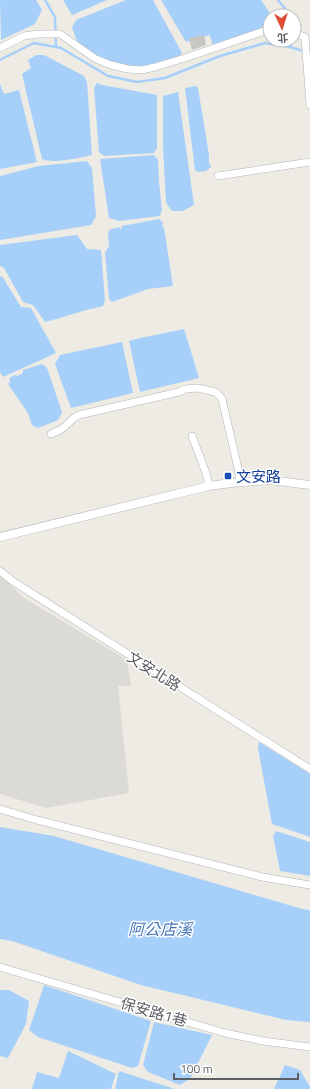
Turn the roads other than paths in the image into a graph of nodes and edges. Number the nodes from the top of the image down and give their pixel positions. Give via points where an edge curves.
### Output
1 (262, 32) edge
2 (302, 36) edge
3 (0, 48) edge
4 (308, 65) edge
5 (310, 105) edge
6 (310, 162) edge
7 (218, 176) dead end
8 (51, 434) dead end
9 (192, 436) dead end
10 (240, 482) junction
11 (310, 485) edge
12 (209, 486) junction
13 (0, 536) edge
14 (0, 571) edge
15 (310, 769) edge
16 (0, 809) edge
17 (310, 885) edge
18 (0, 967) edge
19 (310, 1047) edge

1 - 3 street via 142,70 128,69 96,59 60,34 24,36
2 - 4 street via 305,37
4 - 5 street
6 - 7 street
8 - 10 street via 62,429 79,415 185,389 213,391 222,399
9 - 12 street
10 - 11 street via 270,480
10 - 12 street
12 - 13 street
14 - 15 street, 文安北路
16 - 17 street via 262,877
18 - 19 street, 保安路1巷 via 225,1033

